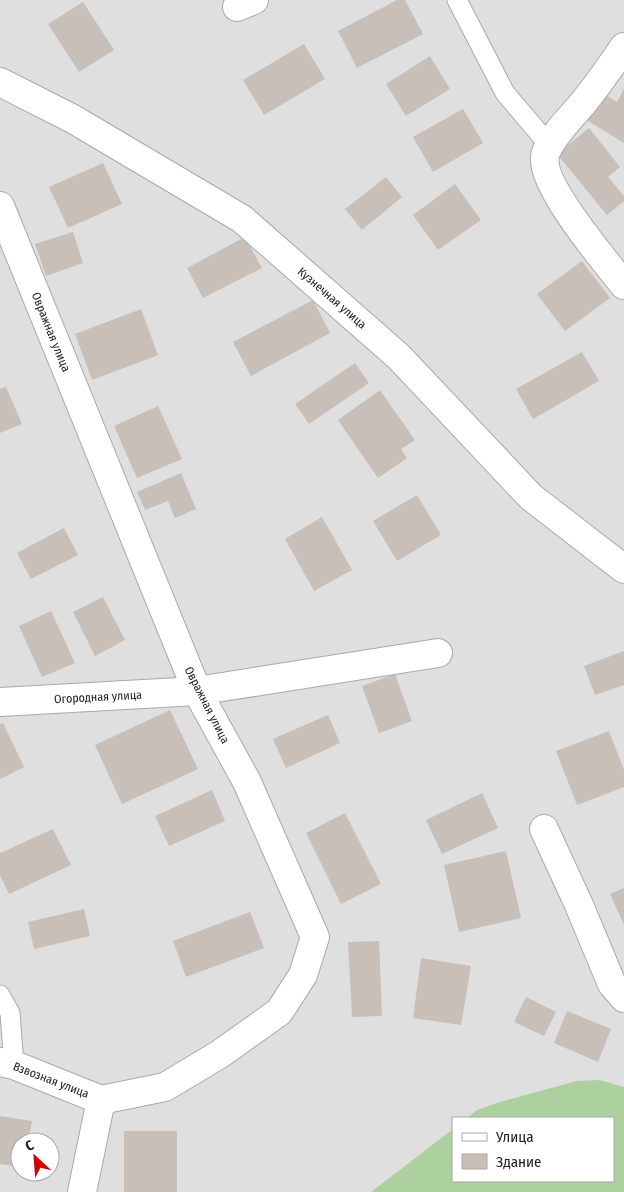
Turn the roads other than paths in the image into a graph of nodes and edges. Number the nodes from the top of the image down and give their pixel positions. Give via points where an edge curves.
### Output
1 (457, 0) edge
2 (624, 47) edge
3 (0, 82) edge
4 (550, 146) junction
5 (0, 206) edge
6 (624, 285) edge
7 (624, 569) edge
8 (438, 653) dead end
9 (197, 691) junction
10 (0, 702) edge
11 (544, 829) dead end
12 (0, 995) edge
13 (624, 998) edge
14 (7, 1063) edge
15 (101, 1100) junction
16 (82, 1192) edge

1 - 4 lane via 505,93
2 - 4 street
3 - 7 street, Кузнечная улица via 73,119 242,219 399,357 531,497
4 - 6 street via 545,154 548,174 563,206
5 - 9 street, Овражная улица
8 - 9 street, Огородная улица
9 - 10 street, Огородная улица
9 - 15 street, Овражная улица via 247,782 315,936 303,975 280,1012 165,1087
11 - 13 street via 612,984
12 - 14 lane via 10,1013
14 - 15 street, Взвозная улица
15 - 16 street

